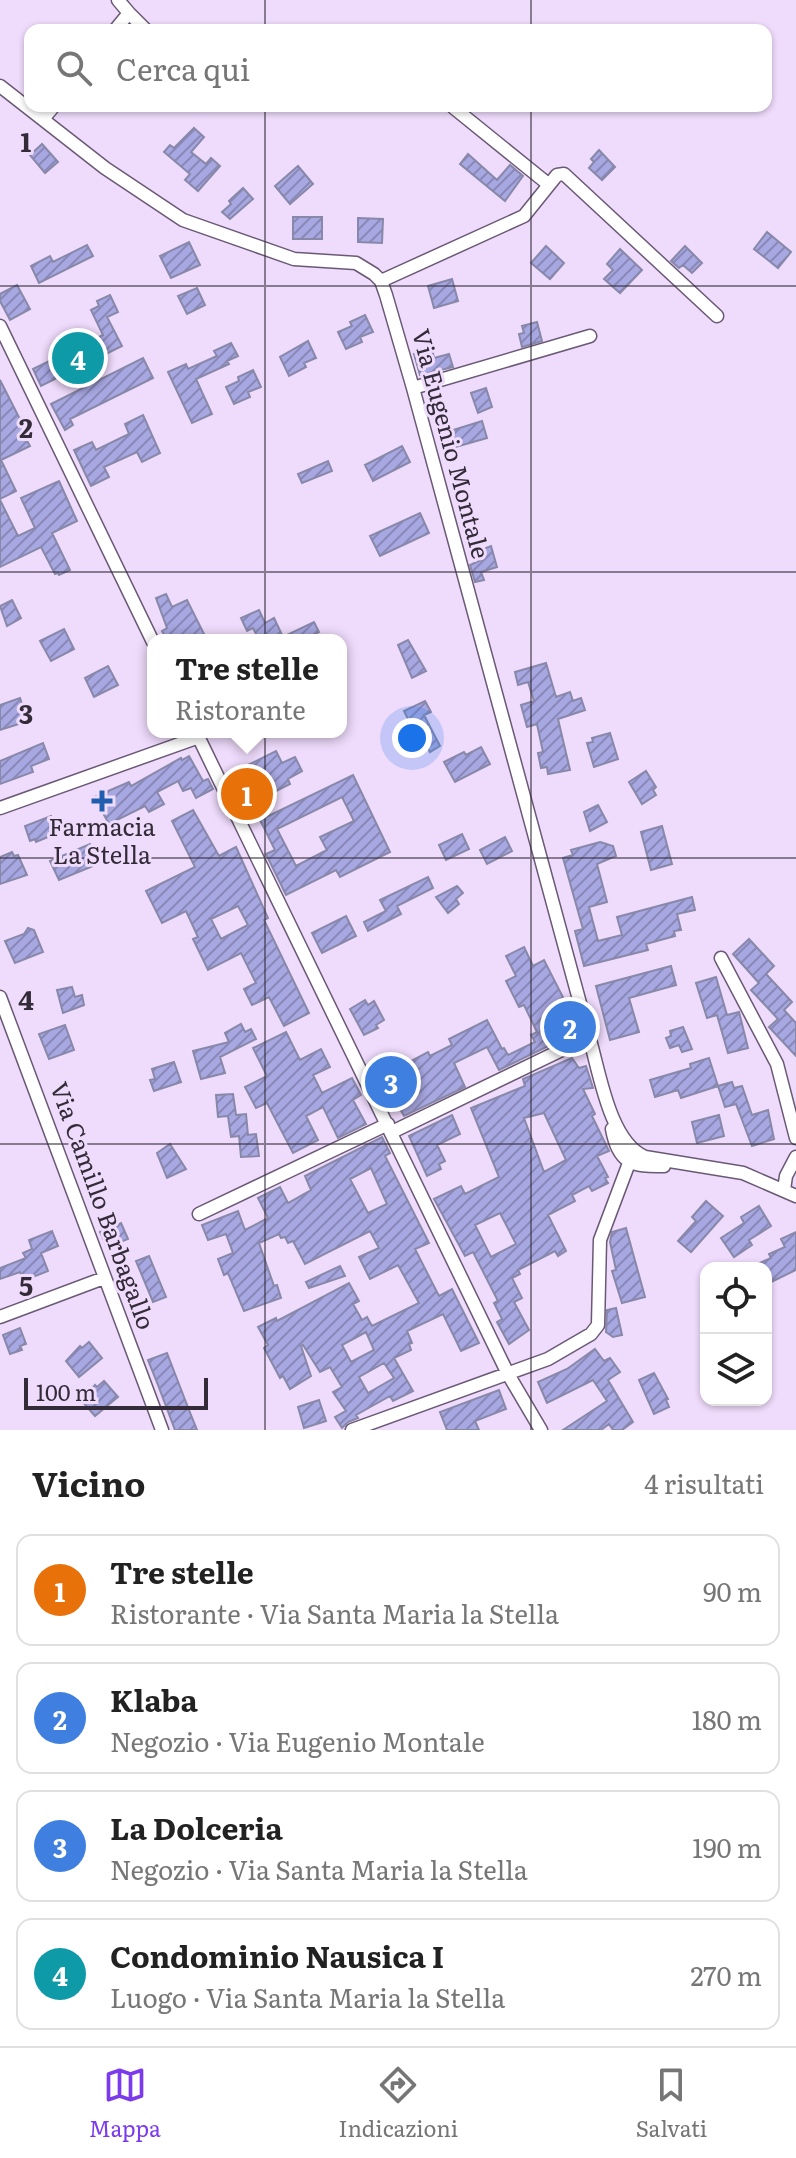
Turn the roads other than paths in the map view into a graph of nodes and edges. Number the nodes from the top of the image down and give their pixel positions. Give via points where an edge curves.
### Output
1 (118, 0) edge
2 (129, 13) junction
3 (120, 24) edge
4 (140, 24) edge
5 (0, 86) edge
6 (24, 104) edge
7 (34, 112) edge
8 (49, 112) edge
9 (459, 112) edge
10 (43, 119) junction
11 (548, 184) junction
12 (381, 281) junction
13 (717, 316) dead end
14 (0, 326) edge
15 (590, 336) dead end
16 (413, 388) junction
17 (149, 634) edge
18 (187, 738) edge
19 (200, 738) edge
20 (0, 808) edge
21 (721, 958) dead end
22 (0, 997) edge
23 (590, 1040) junction
24 (390, 1128) junction
25 (796, 1138) edge
26 (796, 1157) edge
27 (632, 1158) junction
28 (790, 1193) edge
29 (199, 1214) dead end
30 (104, 1278) junction
31 (0, 1317) edge
32 (508, 1374) junction
33 (162, 1430) edge
34 (352, 1430) edge
35 (541, 1430) edge

1 - 2 street
2 - 3 street
2 - 4 street
5 - 6 street
7 - 10 street
8 - 10 street
9 - 11 street
10 - 12 street via 183,220 294,259 356,263
11 - 12 street via 524,216
11 - 13 street via 564,174
12 - 16 street, Via Eugenio Montale
14 - 17 street
15 - 16 street
16 - 23 street, Via Eugenio Montale
18 - 20 street
19 - 24 street
21 - 25 street via 777,1064
22 - 30 street, Via Camillo Barbagallo
23 - 24 street
23 - 27 street, Via Eugenio Montale via 614,1141
24 - 29 street
24 - 32 street
26 - 28 street via 786,1176
27 - 28 street via 642,1167 699,1166 743,1173
27 - 32 street via 600,1240 598,1325 548,1359
30 - 31 street
30 - 33 street, Via Camillo Barbagallo
32 - 34 street
32 - 35 street

